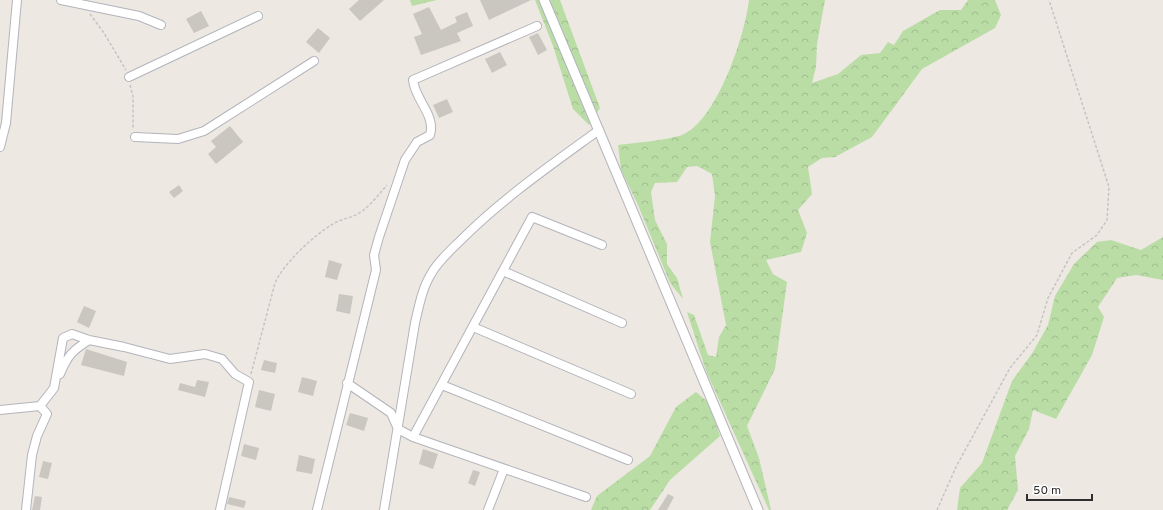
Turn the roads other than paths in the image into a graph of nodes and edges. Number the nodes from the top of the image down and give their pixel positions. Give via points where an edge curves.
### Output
1 (17, 0) edge
2 (61, 0) edge
3 (544, 0) edge
4 (258, 16) dead end
5 (162, 25) dead end
6 (537, 26) dead end
7 (314, 60) dead end
8 (129, 77) road end
9 (599, 130) junction
10 (135, 137) road end
11 (0, 147) edge
12 (602, 245) dead end
13 (503, 271) junction
14 (622, 323) dead end
15 (473, 327) junction
16 (90, 340) junction
17 (347, 383) junction
18 (442, 385) junction
19 (54, 388) junction
20 (631, 394) dead end
21 (40, 406) junction
22 (0, 410) edge
23 (398, 429) junction
24 (413, 436) junction
25 (628, 460) dead end
26 (504, 468) junction
27 (586, 497) dead end
28 (26, 510) edge
29 (220, 510) edge
30 (317, 510) edge
31 (384, 510) edge
32 (488, 510) edge
33 (758, 510) edge

1 - 11 street via 6,122
2 - 5 street via 139,16
3 - 9 street
4 - 8 street
6 - 17 street via 412,80 414,92 432,127 430,135 417,142 405,160 379,237 374,255 376,270
7 - 10 street via 204,131 178,139
9 - 23 street via 513,193 475,226 431,274 421,296 415,323
9 - 33 street
12 - 13 street via 532,217
13 - 14 street
13 - 15 street
15 - 18 street
15 - 20 street
16 - 19 street via 73,350
16 - 19 street via 72,334 62,338
16 - 29 street via 170,359 205,354 222,359 235,374 249,382
17 - 23 street via 391,413
17 - 30 street
18 - 24 street
18 - 25 street
19 - 21 street
21 - 22 street
21 - 28 street via 48,414 37,436 32,455
23 - 24 street
23 - 31 street
24 - 26 street
26 - 27 street
26 - 32 street

